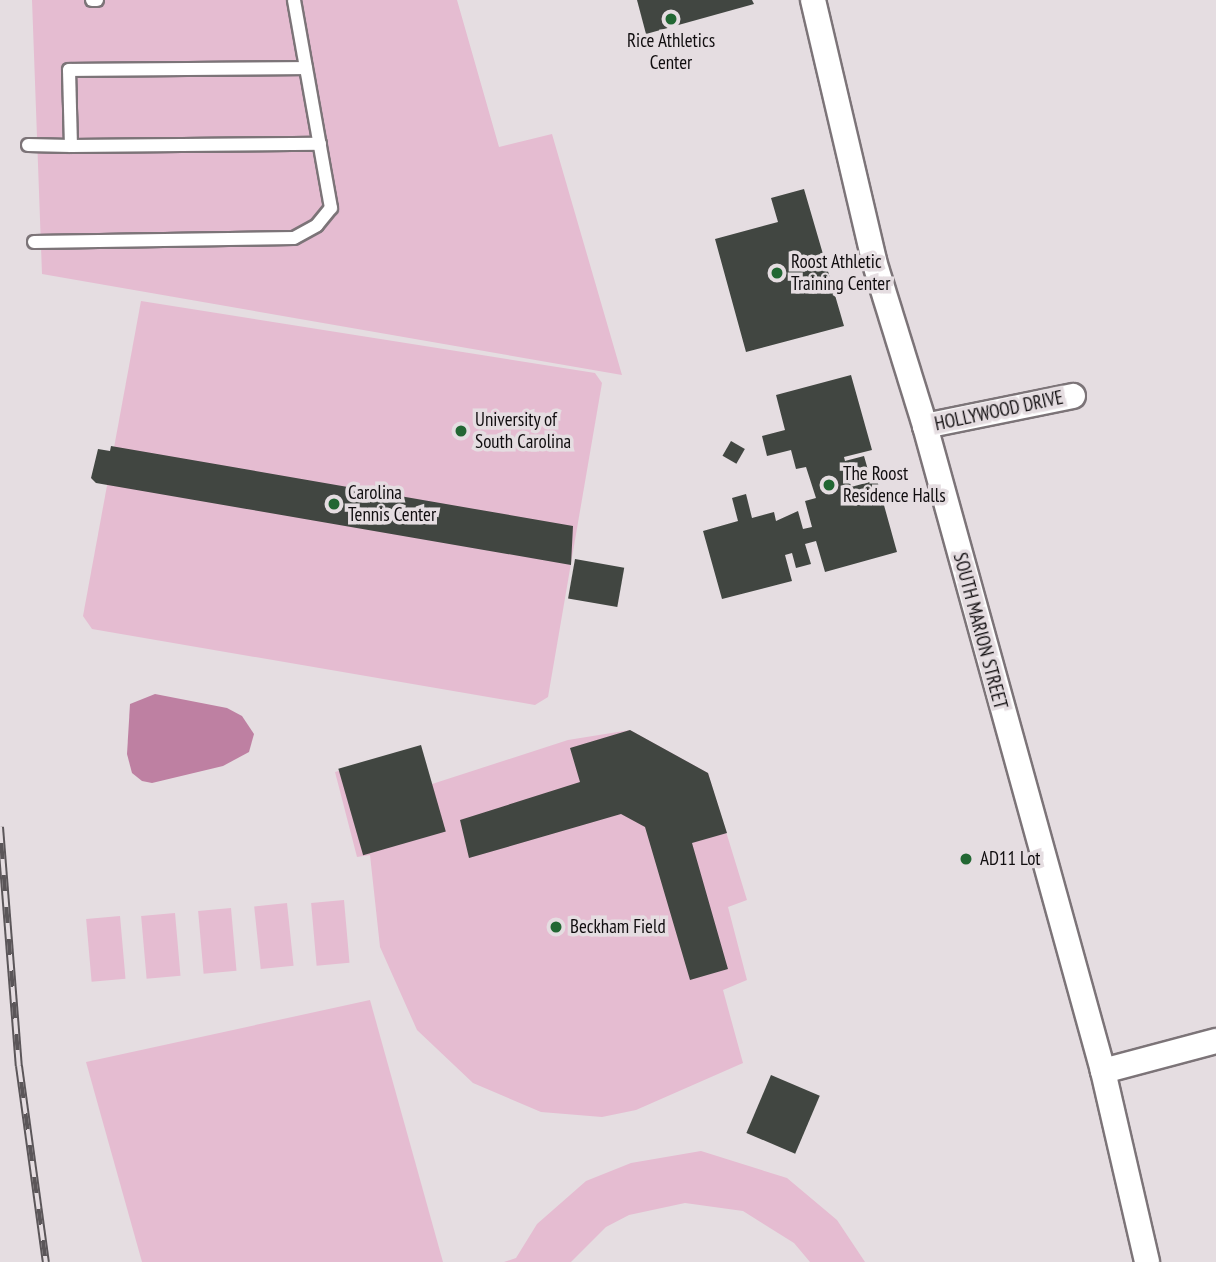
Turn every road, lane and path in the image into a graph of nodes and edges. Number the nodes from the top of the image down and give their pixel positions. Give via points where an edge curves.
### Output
1 (294, 0) edge
2 (813, 0) edge
3 (306, 68) junction
4 (320, 144) junction
5 (27, 145) dead end
6 (71, 146) junction
7 (34, 242) dead end
8 (1073, 396) dead end
9 (925, 426) junction
10 (1216, 1041) edge
11 (1103, 1071) junction
12 (1147, 1262) edge

1 - 3 lane
2 - 9 street, SOUTH MARION STREET via 874,261
3 - 4 lane
3 - 6 lane via 69,70
4 - 6 lane
4 - 7 lane via 331,208 317,225 294,238
5 - 6 lane
8 - 9 street, HOLLYWOOD DRIVE
9 - 11 street, SOUTH MARION STREET
10 - 11 street
11 - 12 street, SOUTH MARION STREET

